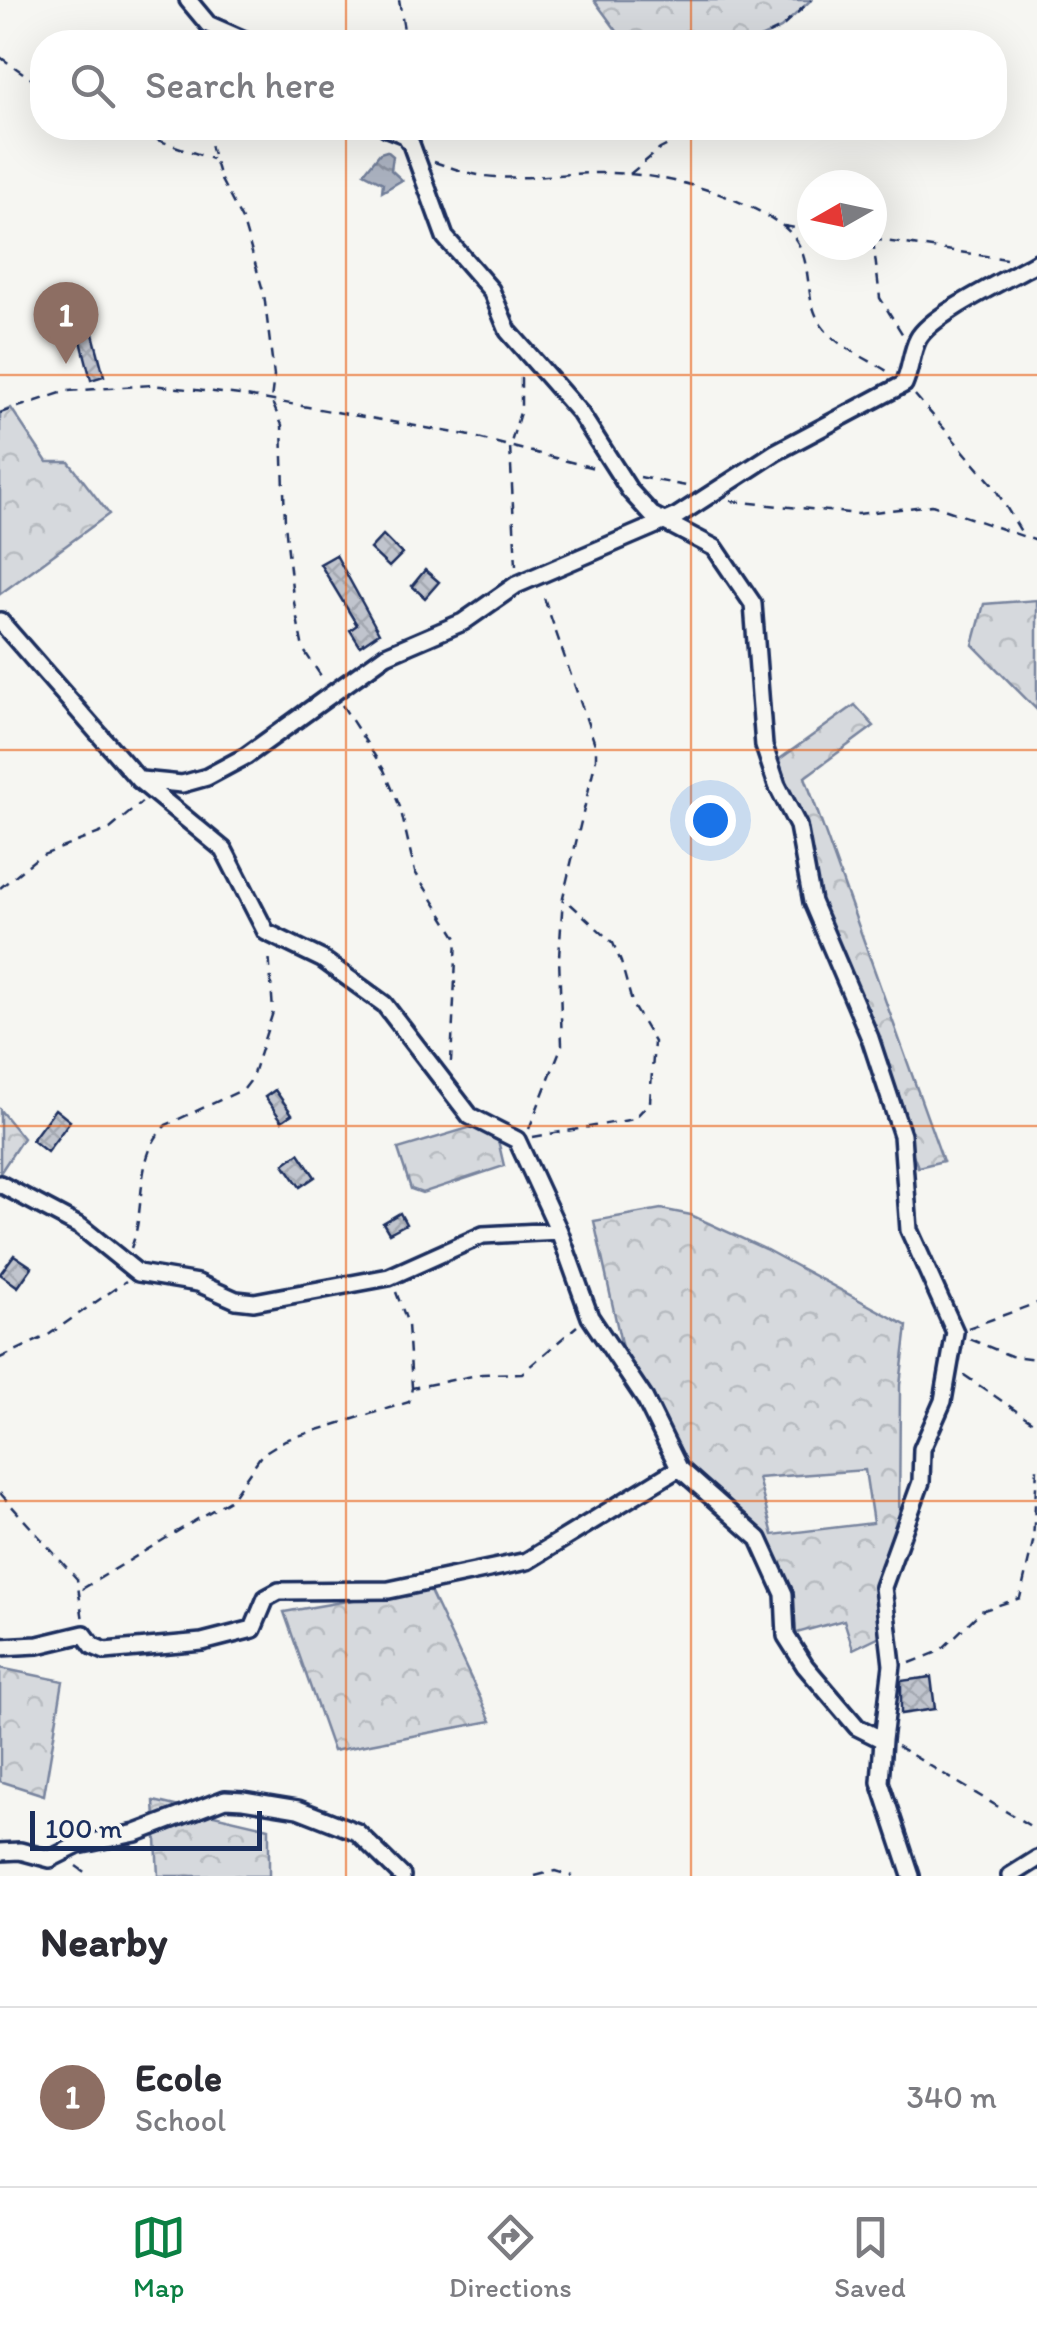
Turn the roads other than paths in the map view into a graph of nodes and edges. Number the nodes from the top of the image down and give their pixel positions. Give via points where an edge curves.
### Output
1 (188, 0) edge
2 (222, 30) edge
3 (407, 140) edge
4 (1036, 263) edge
5 (664, 521) junction
6 (0, 622) edge
7 (139, 780) junction
8 (0, 1184) edge
9 (560, 1231) junction
10 (679, 1468) junction
11 (0, 1647) edge
12 (883, 1740) junction
13 (0, 1852) edge
14 (1037, 1859) edge
15 (402, 1876) edge
16 (910, 1876) edge
17 (1010, 1876) edge

1 - 2 street
3 - 5 street via 444,237 491,290 515,340 580,413 613,470
4 - 5 street via 948,310 918,340 903,382
5 - 7 street via 516,585 463,622 386,655 207,777 182,784
5 - 12 street via 715,548 754,604 764,746 798,826 812,902 898,1121 909,1230 955,1332 943,1402 922,1449 921,1482 883,1587 892,1664
6 - 7 street
7 - 9 street via 224,850 266,932 322,958 384,1004 451,1095 479,1123 517,1140
8 - 9 street via 81,1227 132,1268 254,1302 389,1277 483,1236
9 - 10 street via 590,1317 645,1399
10 - 11 street via 527,1561 389,1590 279,1591 266,1598 252,1629 202,1642 105,1651 84,1634
10 - 12 street via 759,1539 784,1594 786,1636 857,1727
12 - 16 street via 880,1782
13 - 15 street via 50,1859 78,1845 242,1800 298,1809 357,1832
14 - 17 street

